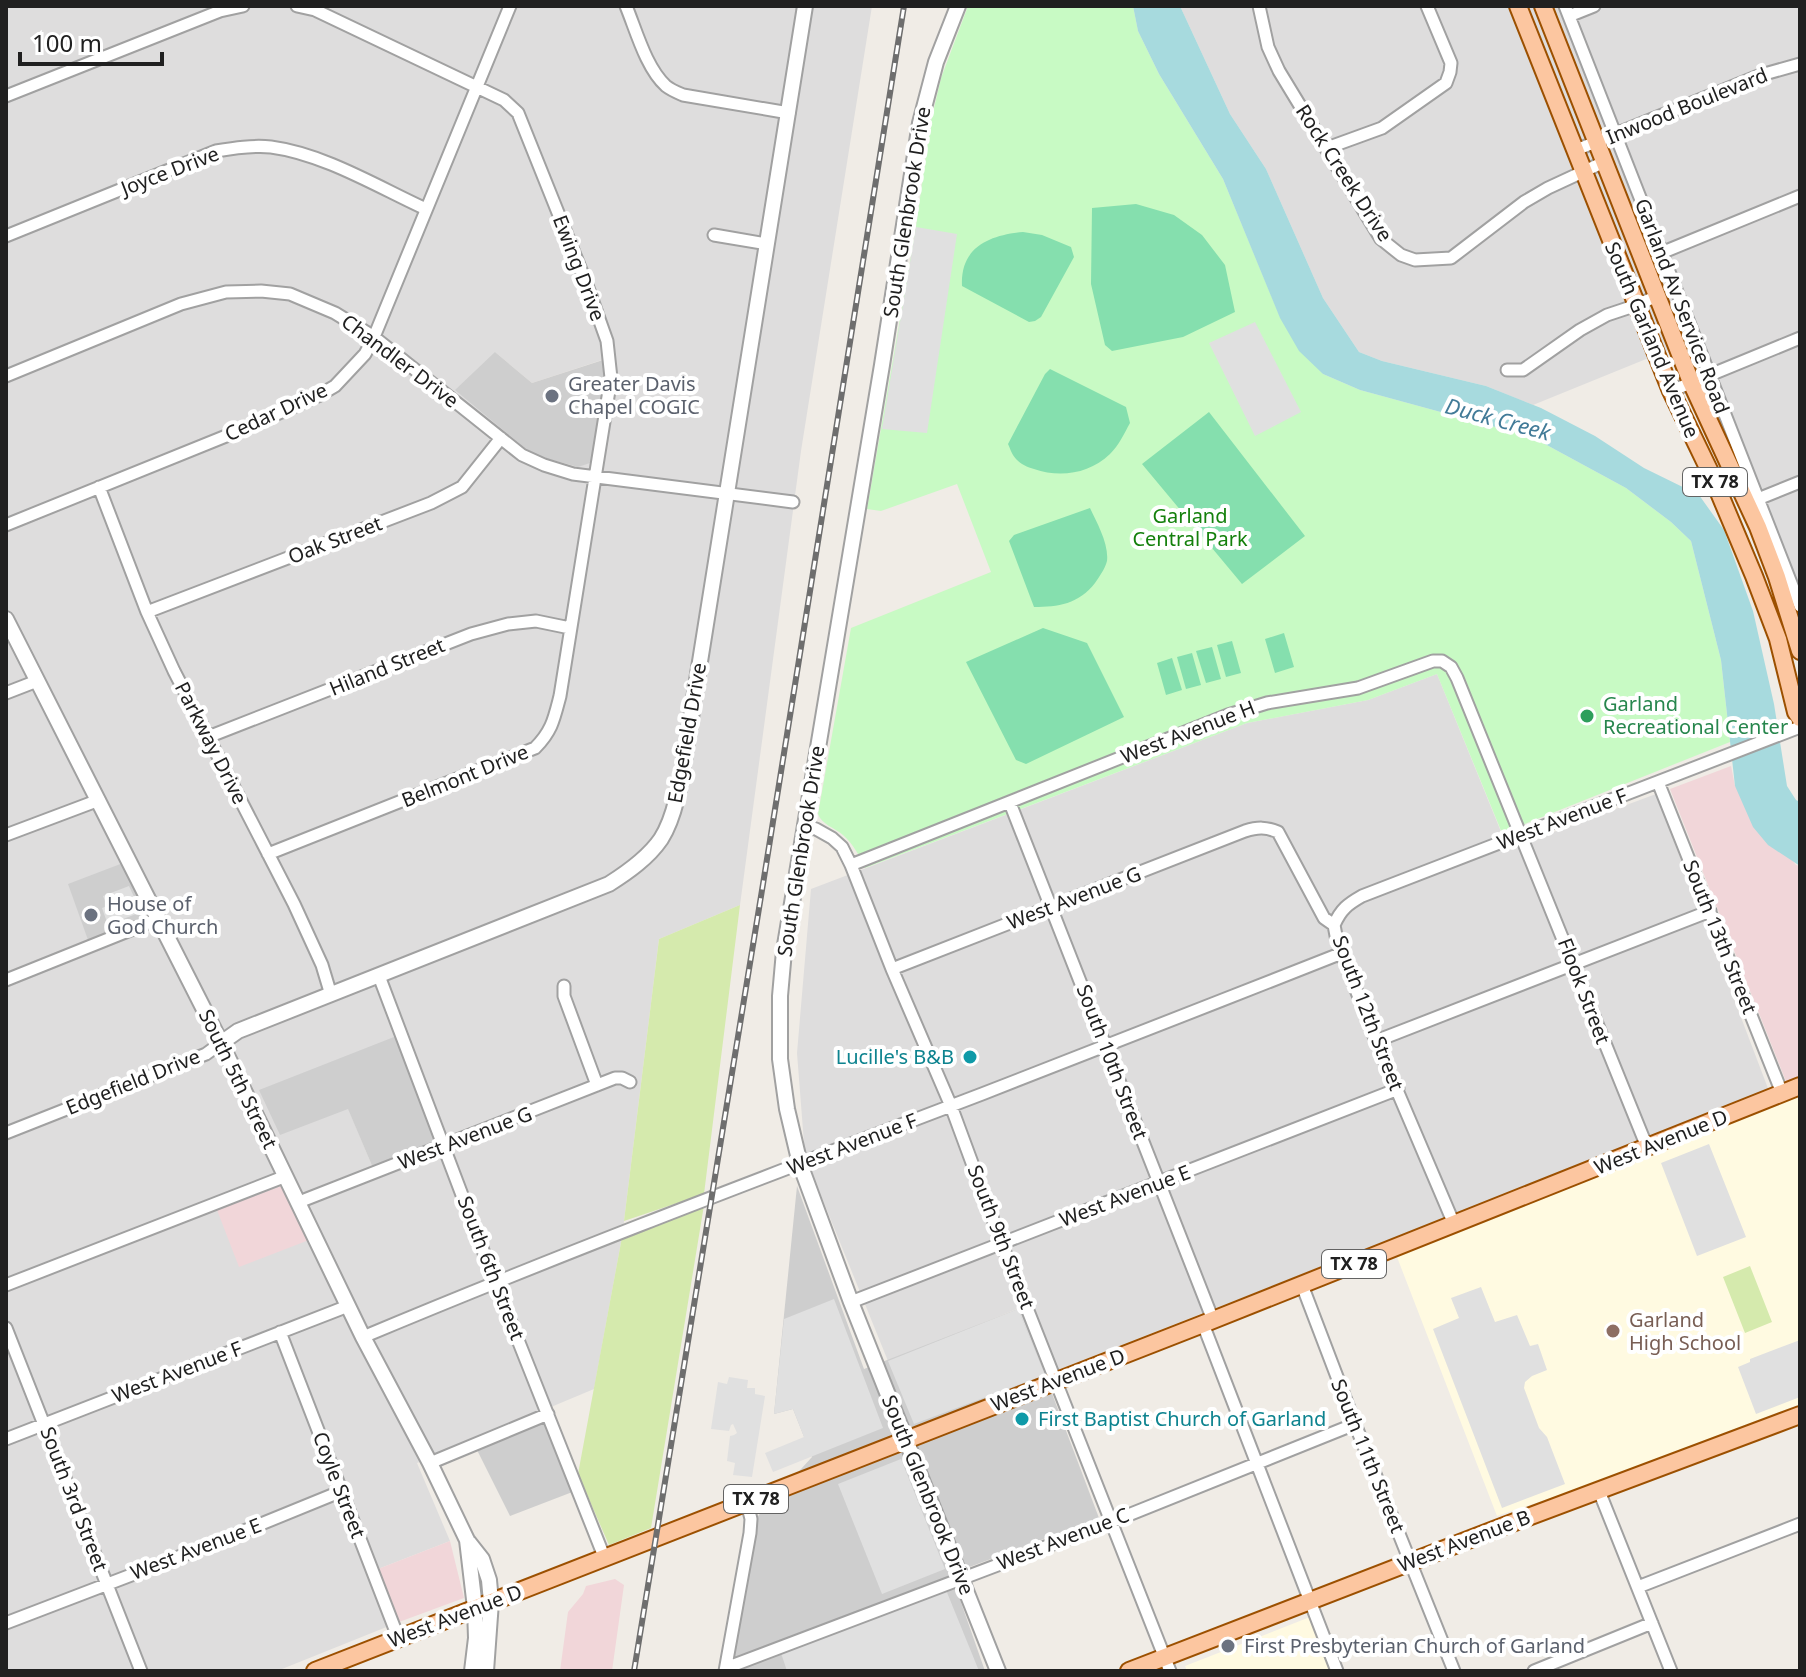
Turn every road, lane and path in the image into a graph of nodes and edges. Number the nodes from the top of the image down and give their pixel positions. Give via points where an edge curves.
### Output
1 (243, 6) edge
2 (297, 6) edge
3 (510, 6) edge
4 (626, 6) edge
5 (805, 6) edge
6 (958, 6) edge
7 (1259, 6) edge
8 (1427, 6) edge
9 (1518, 6) edge
10 (1543, 6) edge
11 (1594, 6) edge
12 (1567, 11) edge
13 (1800, 64) edge
14 (477, 88) junction
15 (6, 96) edge
16 (789, 113) junction
17 (1616, 135) junction
18 (1597, 142) junction
19 (1327, 148) junction
20 (1576, 150) junction
21 (1604, 162) junction
22 (1584, 172) junction
23 (1800, 196) edge
24 (426, 209) junction
25 (714, 235) dead end
26 (6, 236) edge
27 (767, 244) junction
28 (1661, 253) junction
29 (1657, 296) junction
30 (1637, 305) junction
31 (374, 337) junction
32 (1800, 338) edge
33 (1507, 370) dead end
34 (1708, 375) junction
35 (6, 376) edge
36 (1691, 382) junction
37 (1671, 391) junction
38 (501, 438) junction
39 (596, 477) junction
40 (1800, 482) edge
41 (99, 487) junction
42 (727, 494) junction
43 (1758, 499) junction
44 (793, 502) dead end
45 (6, 525) edge
46 (1800, 606) edge
47 (147, 612) junction
48 (6, 619) edge
49 (570, 628) junction
50 (1798, 631) edge
51 (1778, 639) junction
52 (1800, 651) edge
53 (37, 681) junction
54 (6, 693) edge
55 (1800, 718) edge
56 (1800, 727) edge
57 (208, 737) junction
58 (1658, 782) junction
59 (99, 800) junction
60 (1010, 803) junction
61 (804, 825) junction
62 (1256, 827) joint
63 (6, 835) edge
64 (1521, 835) junction
65 (268, 854) junction
66 (851, 865) junction
67 (1051, 907) junction
68 (1710, 911) junction
69 (158, 919) junction
70 (1334, 925) junction
71 (1342, 953) junction
72 (1574, 965) junction
73 (892, 969) junction
74 (379, 976) junction
75 (6, 980) edge
76 (564, 986) dead end
77 (331, 995) junction
78 (1376, 1041) junction
79 (221, 1043) junction
80 (1105, 1045) junction
81 (630, 1082) dead end
82 (597, 1085) junction
83 (1800, 1086) edge
84 (1398, 1089) junction
85 (1782, 1093) junction
86 (951, 1106) junction
87 (6, 1133) edge
88 (444, 1146) junction
89 (1647, 1147) junction
90 (800, 1164) junction
91 (286, 1176) junction
92 (1159, 1182) junction
93 (299, 1202) junction
94 (1454, 1224) junction
95 (1003, 1243) junction
96 (495, 1282) junction
97 (6, 1285) edge
98 (1302, 1285) junction
99 (851, 1302) junction
100 (348, 1306) junction
101 (1208, 1322) junction
102 (6, 1328) edge
103 (280, 1332) junction
104 (363, 1337) junction
105 (1057, 1380) junction
106 (548, 1414) junction
107 (1800, 1415) edge
108 (45, 1424) junction
109 (1355, 1424) junction
110 (6, 1439) edge
111 (906, 1439) junction
112 (430, 1463) junction
113 (1256, 1464) junction
114 (342, 1491) junction
115 (1599, 1491) junction
116 (747, 1503) junction
117 (1111, 1522) junction
118 (1800, 1524) edge
119 (605, 1559) junction
120 (1410, 1562) junction
121 (961, 1578) junction
122 (107, 1584) junction
123 (1638, 1587) junction
124 (1310, 1601) junction
125 (483, 1605) junction
126 (6, 1623) edge
127 (1652, 1623) junction
128 (398, 1637) junction
129 (1167, 1664) edge
130 (725, 1670) edge
131 (141, 1671) edge
132 (315, 1671) edge
133 (472, 1671) edge
134 (486, 1671) edge
135 (998, 1671) edge
136 (1129, 1671) edge
137 (1337, 1671) edge
138 (1454, 1671) edge
139 (1534, 1671) edge
140 (1671, 1671) edge

1 - 15 street
2 - 14 street, Ewing Drive
3 - 14 street, Cedar Drive
4 - 16 street via 646,55 669,89
5 - 16 street, Edgefield Drive
6 - 61 street, South Glenbrook Drive via 920,123
7 - 19 street, Rock Creek Drive via 1279,71
8 - 19 street via 1451,63 1446,83 1382,128
9 - 20 main road, South Garland Avenue / TX 78
10 - 18 main road, South Garland Avenue / TX 78
11 - 12 street
12 - 17 street, Garland Av Service Road
13 - 17 street, Inwood Boulevard
14 - 24 street, Cedar Drive
14 - 39 street, Ewing Drive via 518,113 607,341 611,378
16 - 27 street, Edgefield Drive
17 - 18 street, Inwood Boulevard
17 - 28 street, Garland Av Service Road
18 - 20 street, Inwood Boulevard
18 - 21 main road, South Garland Avenue / TX 78
19 - 22 street, Rock Creek Drive via 1383,241 1415,260 1451,258 1524,202
20 - 22 main road, South Garland Avenue / TX 78
21 - 22 street, Rock Creek Drive
21 - 29 main road, South Garland Avenue / TX 78
22 - 30 main road, South Garland Avenue / TX 78
23 - 28 street
24 - 26 street, Joyce Drive via 311,156 238,147 216,151
24 - 31 street, Cedar Drive
25 - 27 street
27 - 42 street, Edgefield Drive
28 - 34 street, Garland Av Service Road
29 - 30 street
29 - 36 main road, South Garland Avenue / TX 78
30 - 33 street via 1580,330 1523,370
30 - 37 main road, South Garland Avenue / TX 78
31 - 35 street, Chandler Drive via 290,294 226,292 181,304
31 - 38 street, Chandler Drive
31 - 41 street, Cedar Drive via 335,386 318,396
32 - 34 street
34 - 36 street
34 - 43 street, Garland Av Service Road
36 - 37 street
36 - 50 main road, South Garland Avenue / TX 78 via 1758,527
37 - 51 main road, South Garland Avenue / TX 78 via 1728,511
38 - 39 street, Chandler Drive via 544,465
38 - 47 street, Oak Street via 462,487 431,503
39 - 42 street, Chandler Drive
39 - 49 street, Belmont Drive
40 - 43 street
41 - 45 street, Cedar Drive
41 - 47 street, Parkway Drive
42 - 44 street, Chandler Drive
42 - 74 street, Edgefield Drive via 674,812 659,842 609,884
43 - 46 street, Garland Av Service Road
47 - 57 street, Parkway Drive
48 - 53 street, South 5th Street
49 - 57 street, Hiland Street via 536,621 471,634
49 - 65 street, Belmont Drive via 553,724 535,748
50 - 51 street
50 - 52 main road, South Garland Avenue / TX 78
51 - 55 main road, South Garland Avenue / TX 78
53 - 54 street
53 - 59 street, South 5th Street
56 - 58 street, West Avenue F
57 - 65 street, Parkway Drive
58 - 64 street, West Avenue F
58 - 68 street, South 13th Street
59 - 63 street
59 - 69 street, South 5th Street
60 - 64 street, West Avenue H via 1228,715 1358,688 1442,661 1457,678
60 - 66 street, West Avenue H
60 - 67 street, South 10th Street
61 - 66 street, South 9th Street via 832,838
61 - 90 street, South Glenbrook Drive via 784,951 778,1035
62 - 67 street, West Avenue G
62 - 70 street, South 12th Street via 1278,832 1324,918
64 - 70 street, West Avenue F via 1362,896 1347,904
64 - 72 street, Flook Street
65 - 77 street, Parkway Drive via 322,965
66 - 73 street, South 9th Street
67 - 73 street, West Avenue G
67 - 80 street, South 10th Street
68 - 72 street
68 - 85 street, South 13th Street
69 - 75 street
69 - 79 street, South 5th Street
70 - 71 street, South 12th Street
71 - 78 street, South 12th Street
71 - 80 street, West Avenue F
72 - 78 street
72 - 89 street, Flook Street
73 - 86 street, South 9th Street
74 - 77 street, Edgefield Drive
74 - 88 street, South 6th Street
76 - 82 street
77 - 79 street, Edgefield Drive via 238,1031
78 - 84 street, South 12th Street
79 - 87 street, Edgefield Drive via 206,1054
79 - 91 street, South 5th Street
80 - 86 street, West Avenue F
80 - 92 street, South 10th Street
81 - 82 street, West Avenue G via 615,1078
82 - 88 street, West Avenue G
83 - 85 main road, West Avenue D / TX 78
84 - 92 street, West Avenue E
84 - 94 street, South 12th Street
85 - 89 main road, West Avenue D / TX 78
86 - 90 street, West Avenue F
86 - 95 street, South 9th Street
88 - 93 street, West Avenue G
88 - 96 street, South 6th Street
89 - 94 main road, West Avenue D / TX 78
90 - 96 street, West Avenue F
90 - 99 street, South Glenbrook Drive
91 - 93 street, South 5th Street
91 - 97 street
92 - 95 street, West Avenue E
92 - 101 street, South 10th Street
93 - 100 street, South 5th Street
94 - 98 main road, West Avenue D / TX 78
95 - 99 street, West Avenue E
95 - 105 street, South 9th Street
96 - 104 street, West Avenue F
96 - 106 street, South 6th Street
98 - 101 main road, West Avenue D / TX 78
98 - 109 street, South 11th Street
99 - 111 street, South Glenbrook Drive
100 - 103 street, West Avenue F
100 - 104 street, South 5th Street
101 - 105 main road, West Avenue D / TX 78
101 - 113 street, South 10th Street
102 - 108 street, South 3rd Street
103 - 108 street, West Avenue F
103 - 114 street, Coyle Street
104 - 112 street, South 5th Street
105 - 111 main road, West Avenue D / TX 78
105 - 117 street, South 9th Street
106 - 112 street
106 - 119 street, South 6th Street
107 - 115 main road, West Avenue B
108 - 110 street, West Avenue F
108 - 122 street, South 3rd Street
109 - 113 street, West Avenue C
109 - 120 street, South 11th Street
111 - 116 main road, West Avenue D / TX 78
111 - 121 street, South Glenbrook Drive
112 - 125 street, South 5th Street via 467,1540
113 - 117 street, West Avenue C
113 - 124 street, South 10th Street
114 - 122 street, West Avenue E
114 - 128 street, Coyle Street
115 - 120 main road, West Avenue B
115 - 123 street
116 - 119 main road, West Avenue D / TX 78
116 - 130 street via 750,1533
117 - 121 street, West Avenue C
117 - 129 street, South 9th Street
118 - 123 street
119 - 125 main road, West Avenue D / TX 78
120 - 124 main road, West Avenue B
120 - 138 street, South 11th Street
121 - 130 street, West Avenue C
121 - 135 street, South Glenbrook Drive
122 - 126 street, West Avenue E
122 - 131 street, South 3rd Street
123 - 127 street
124 - 129 main road, West Avenue B
124 - 137 street, South 10th Street
125 - 128 main road, West Avenue D / TX 78
125 - 133 street, South 5th Street
125 - 134 street, South 5th Street
127 - 139 street
127 - 140 street
128 - 132 main road, West Avenue D / TX 78
129 - 136 main road, West Avenue B

